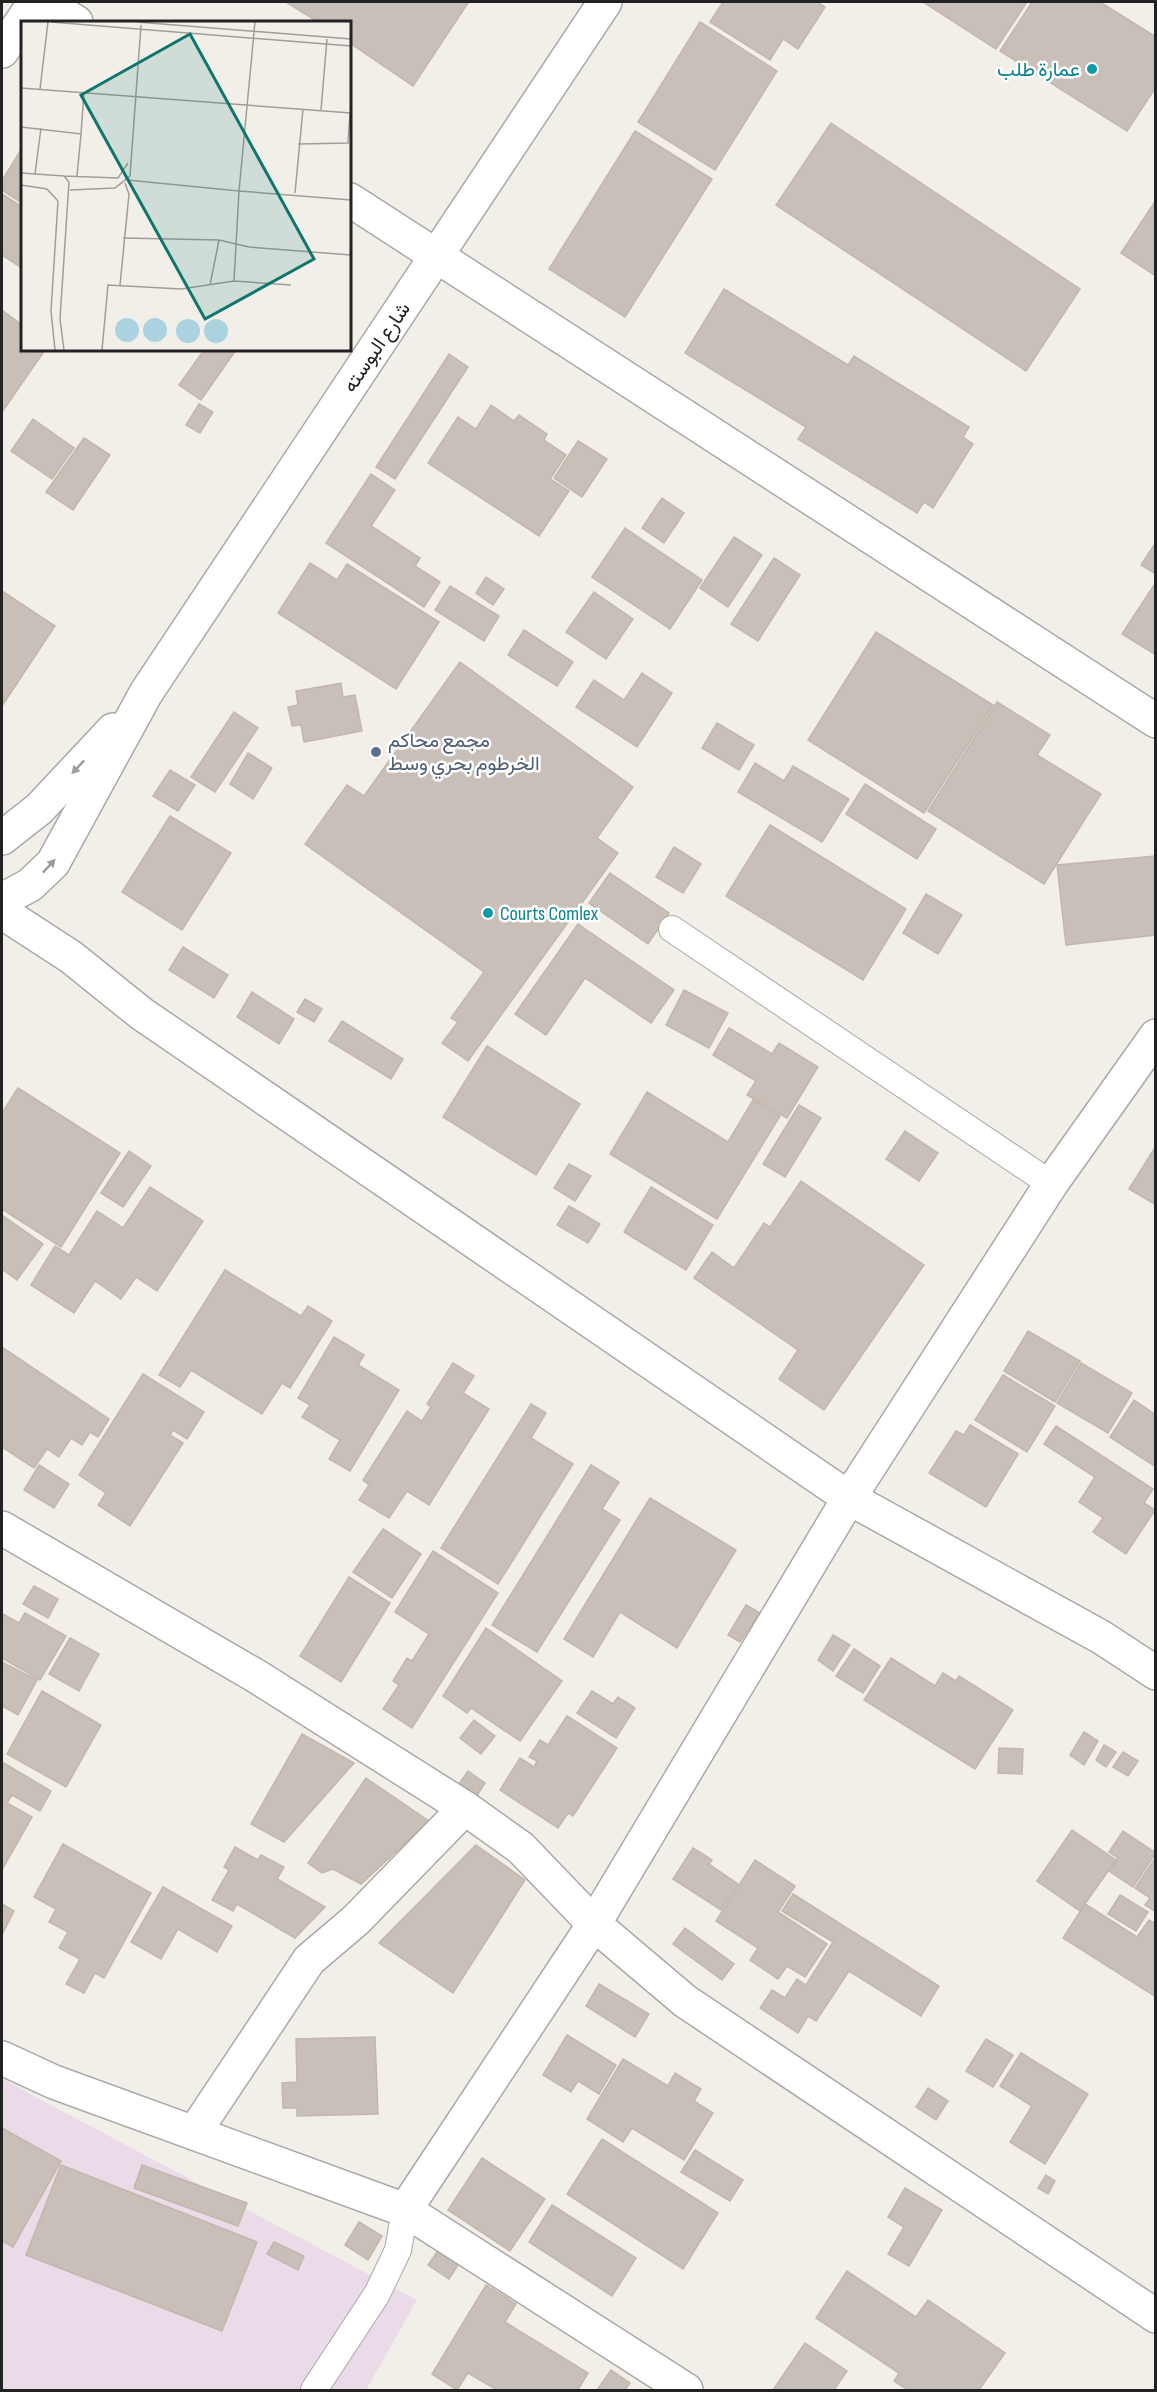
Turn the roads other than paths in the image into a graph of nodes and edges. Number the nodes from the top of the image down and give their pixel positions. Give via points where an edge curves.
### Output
1 (35, 2) edge
2 (43, 2) edge
3 (605, 2) edge
4 (22, 21) edge
5 (74, 21) edge
6 (21, 23) edge
7 (2, 51) edge
8 (351, 201) edge
9 (436, 256) junction
10 (146, 693) junction
11 (1155, 721) edge
12 (2, 838) edge
13 (2, 900) edge
14 (2, 912) edge
15 (672, 929) dead end
16 (1155, 1036) edge
17 (1051, 1184) junction
18 (849, 1498) junction
19 (2, 1528) edge
20 (1155, 1673) edge
21 (465, 1808) junction
22 (594, 1924) junction
23 (2, 2058) edge
24 (194, 2133) junction
25 (405, 2211) junction
26 (1155, 2316) edge
27 (314, 2391) edge
28 (686, 2391) edge

1 - 4 street
2 - 5 street
3 - 9 street, شارع البوسته
6 - 7 street
8 - 9 street
9 - 10 street, شارع البوسته
9 - 11 street
10 -> 12 street via 39,809
13 -> 10 street via 30,885 53,863
14 - 18 street via 71,957 142,1014
15 - 17 lane
16 - 17 street
17 - 18 street
18 - 20 street via 1101,1637
18 - 22 street
19 - 21 street via 256,1676
21 - 22 street via 520,1848
21 - 24 street via 356,1920 309,1960
22 - 25 street
22 - 26 street via 685,2001
23 - 24 street via 54,2082
24 - 25 street
25 - 27 lane via 398,2250 377,2294
25 - 28 street

